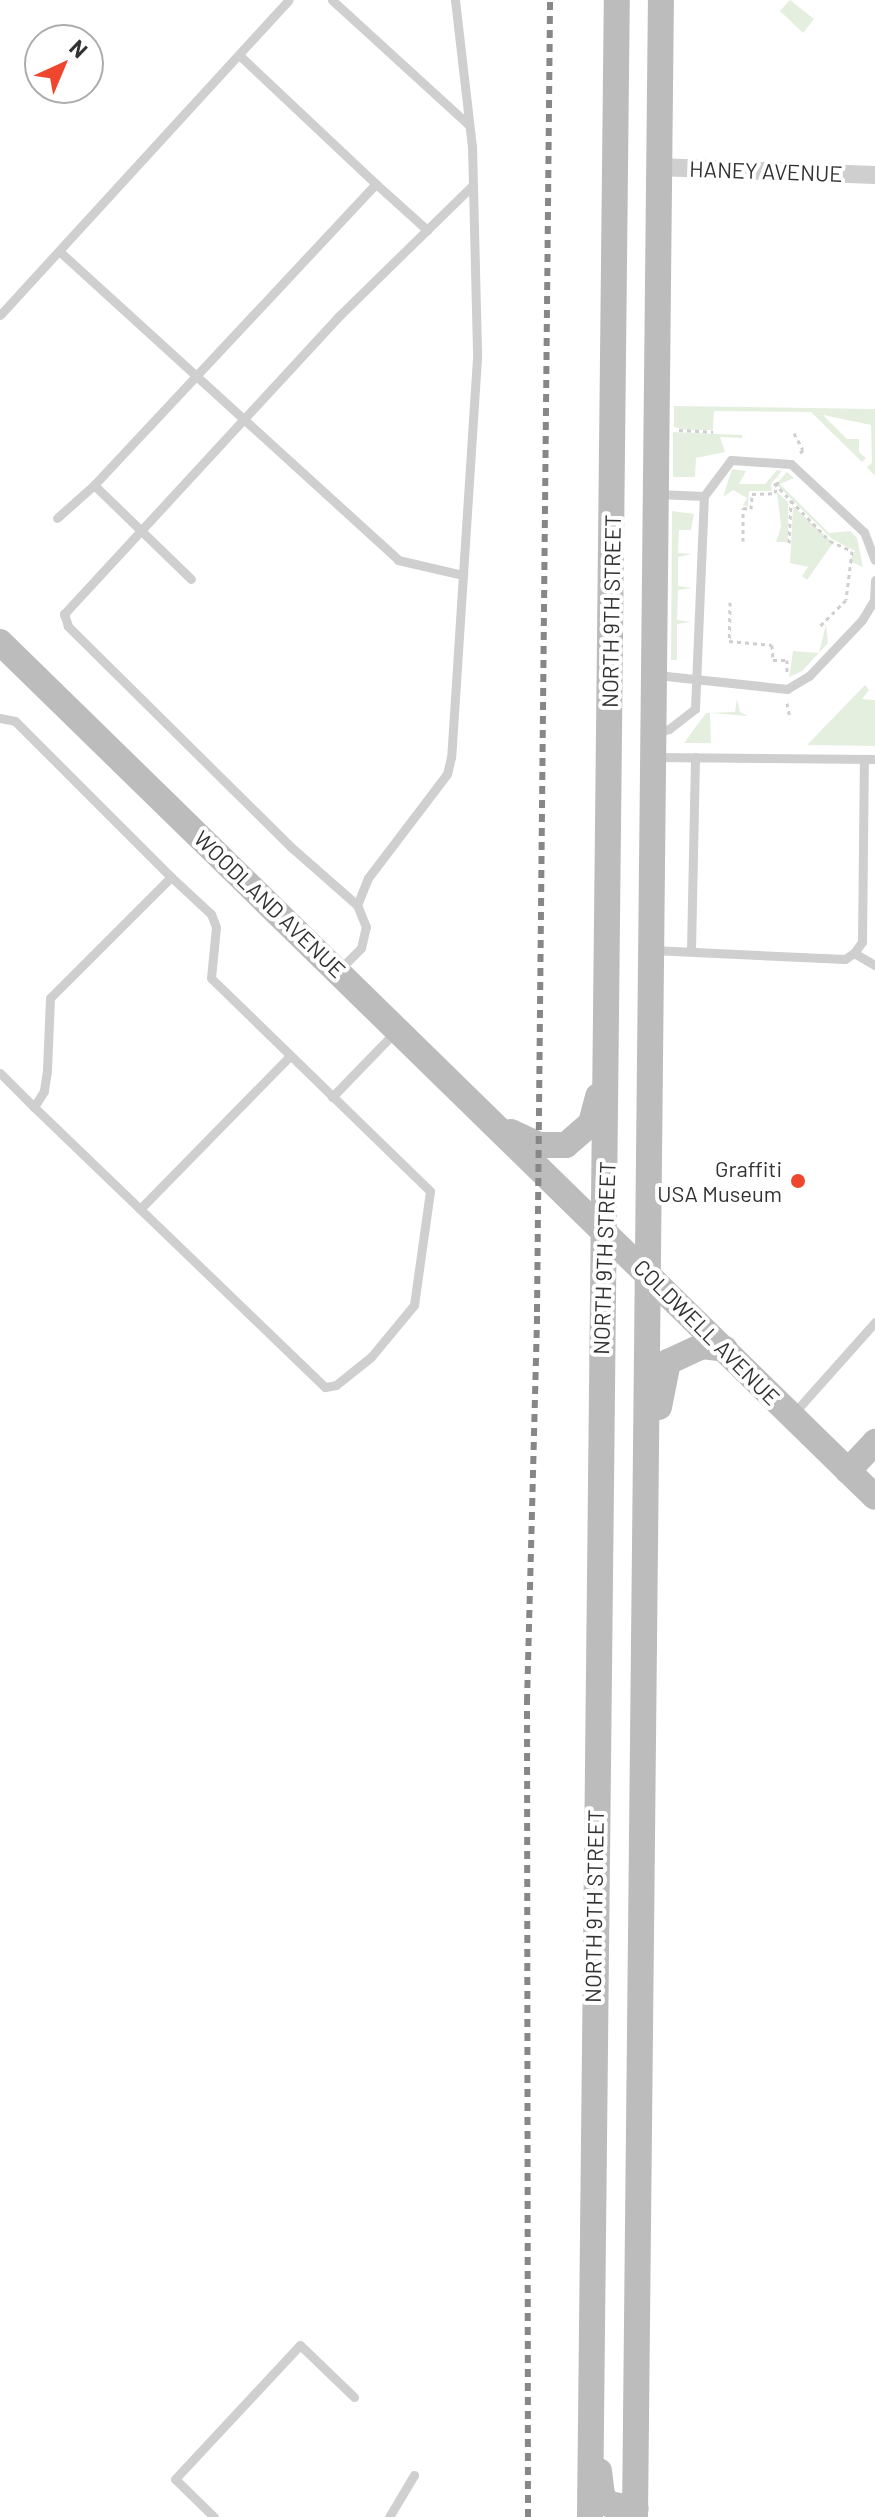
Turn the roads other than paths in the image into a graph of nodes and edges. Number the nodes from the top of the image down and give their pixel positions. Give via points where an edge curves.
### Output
1 (289, 0) edge
2 (332, 0) edge
3 (455, 0) edge
4 (617, 0) edge
5 (661, 0) edge
6 (240, 56) junction
7 (469, 125) junction
8 (657, 167) junction
9 (875, 175) edge
10 (376, 184) junction
11 (472, 186) junction
12 (427, 230) junction
13 (59, 251) junction
14 (0, 315) edge
15 (193, 376) junction
16 (241, 421) junction
17 (94, 485) junction
18 (654, 494) junction
19 (704, 496) junction
20 (57, 518) dead end
21 (139, 529) junction
22 (875, 560) edge
23 (463, 575) junction
24 (191, 579) dead end
25 (875, 580) edge
26 (0, 642) edge
27 (652, 675) junction
28 (700, 681) junction
29 (0, 718) edge
30 (651, 745) junction
31 (695, 757) junction
32 (870, 759) edge
33 (171, 877) junction
34 (357, 905) junction
35 (648, 950) junction
36 (691, 950) junction
37 (854, 953) junction
38 (875, 965) edge
39 (338, 971) junction
40 (608, 1002) junction
41 (398, 1029) junction
42 (289, 1057) junction
43 (0, 1073) edge
44 (332, 1097) junction
45 (34, 1107) junction
46 (493, 1122) junction
47 (538, 1168) joint
48 (140, 1209) junction
49 (602, 1229) junction
50 (645, 1270) junction
51 (875, 1322) edge
52 (725, 1349) junction
53 (792, 1415) junction
54 (875, 1442) edge
55 (848, 1471) junction
56 (875, 1497) edge
57 (643, 1502) junction
58 (591, 2285) junction
59 (354, 2397) dead end
60 (414, 2475) dead end
61 (636, 2513) edge
62 (214, 2517) edge
63 (389, 2517) edge
64 (590, 2517) edge

1 - 6 lane
2 - 7 lane
3 - 7 lane
4 - 40 street, NORTH 9TH STREET
5 - 8 street, NORTH 9TH STREET
6 - 10 lane
6 - 13 lane
7 - 11 lane
8 - 9 street, HANEY AVENUE
8 - 18 street, NORTH 9TH STREET
10 - 12 lane
10 - 15 lane
11 - 12 lane
11 - 23 lane via 477,358
12 - 16 lane
13 - 14 lane
13 - 15 lane
15 - 16 lane
15 - 17 lane
16 - 21 lane
16 - 23 lane via 398,560
17 - 20 lane
17 - 21 lane
18 - 19 lane
18 - 27 street, NORTH 9TH STREET
19 - 22 lane via 731,460 791,464 864,532
19 - 28 lane
21 - 24 lane
21 - 34 lane via 71,602 64,614 68,626 291,847
23 - 34 lane via 447,774 368,878
25 - 28 lane via 874,600 862,620 809,676 787,689
26 - 39 street, WOODLAND AVENUE
27 - 28 lane
27 - 30 street, NORTH 9TH STREET
28 - 30 lane via 695,709
29 - 33 lane via 15,721
30 - 31 lane
30 - 35 street, NORTH 9TH STREET
31 - 32 lane
31 - 36 lane
32 - 37 lane via 862,942
33 - 42 lane via 211,914 216,927 211,978
33 - 45 lane via 50,998 46,1081
34 - 39 lane via 366,927 361,948
35 - 36 lane
35 - 50 street, NORTH 9TH STREET
36 - 37 lane via 845,959
37 - 38 lane
39 - 41 street, WOODLAND AVENUE
40 - 46 street via 601,1010 598,1098 583,1135 566,1145 539,1145
40 - 49 street, NORTH 9TH STREET
41 - 44 lane
41 - 46 street, WOODLAND AVENUE
42 - 44 lane
42 - 48 lane
43 - 45 lane
44 - 48 lane via 430,1191 431,1207 414,1305 371,1357 336,1385 325,1387
45 - 48 lane
46 - 47 street, WOODLAND AVENUE
47 - 49 street, COLDWELL AVENUE
49 - 50 street, COLDWELL AVENUE
49 - 58 street, NORTH 9TH STREET
50 - 52 street, COLDWELL AVENUE
50 - 57 street, NORTH 9TH STREET
51 - 53 lane
52 - 53 street, COLDWELL AVENUE
52 - 57 street via 690,1348 663,1369 658,1478
53 - 55 street, COLDWELL AVENUE
54 - 55 street
55 - 56 street, COLDWELL AVENUE
57 - 61 street, NORTH 9TH STREET
58 - 61 street via 599,2319 601,2491 613,2507
58 - 64 street, NORTH 9TH STREET
59 - 62 lane via 300,2345 175,2479
60 - 63 lane

